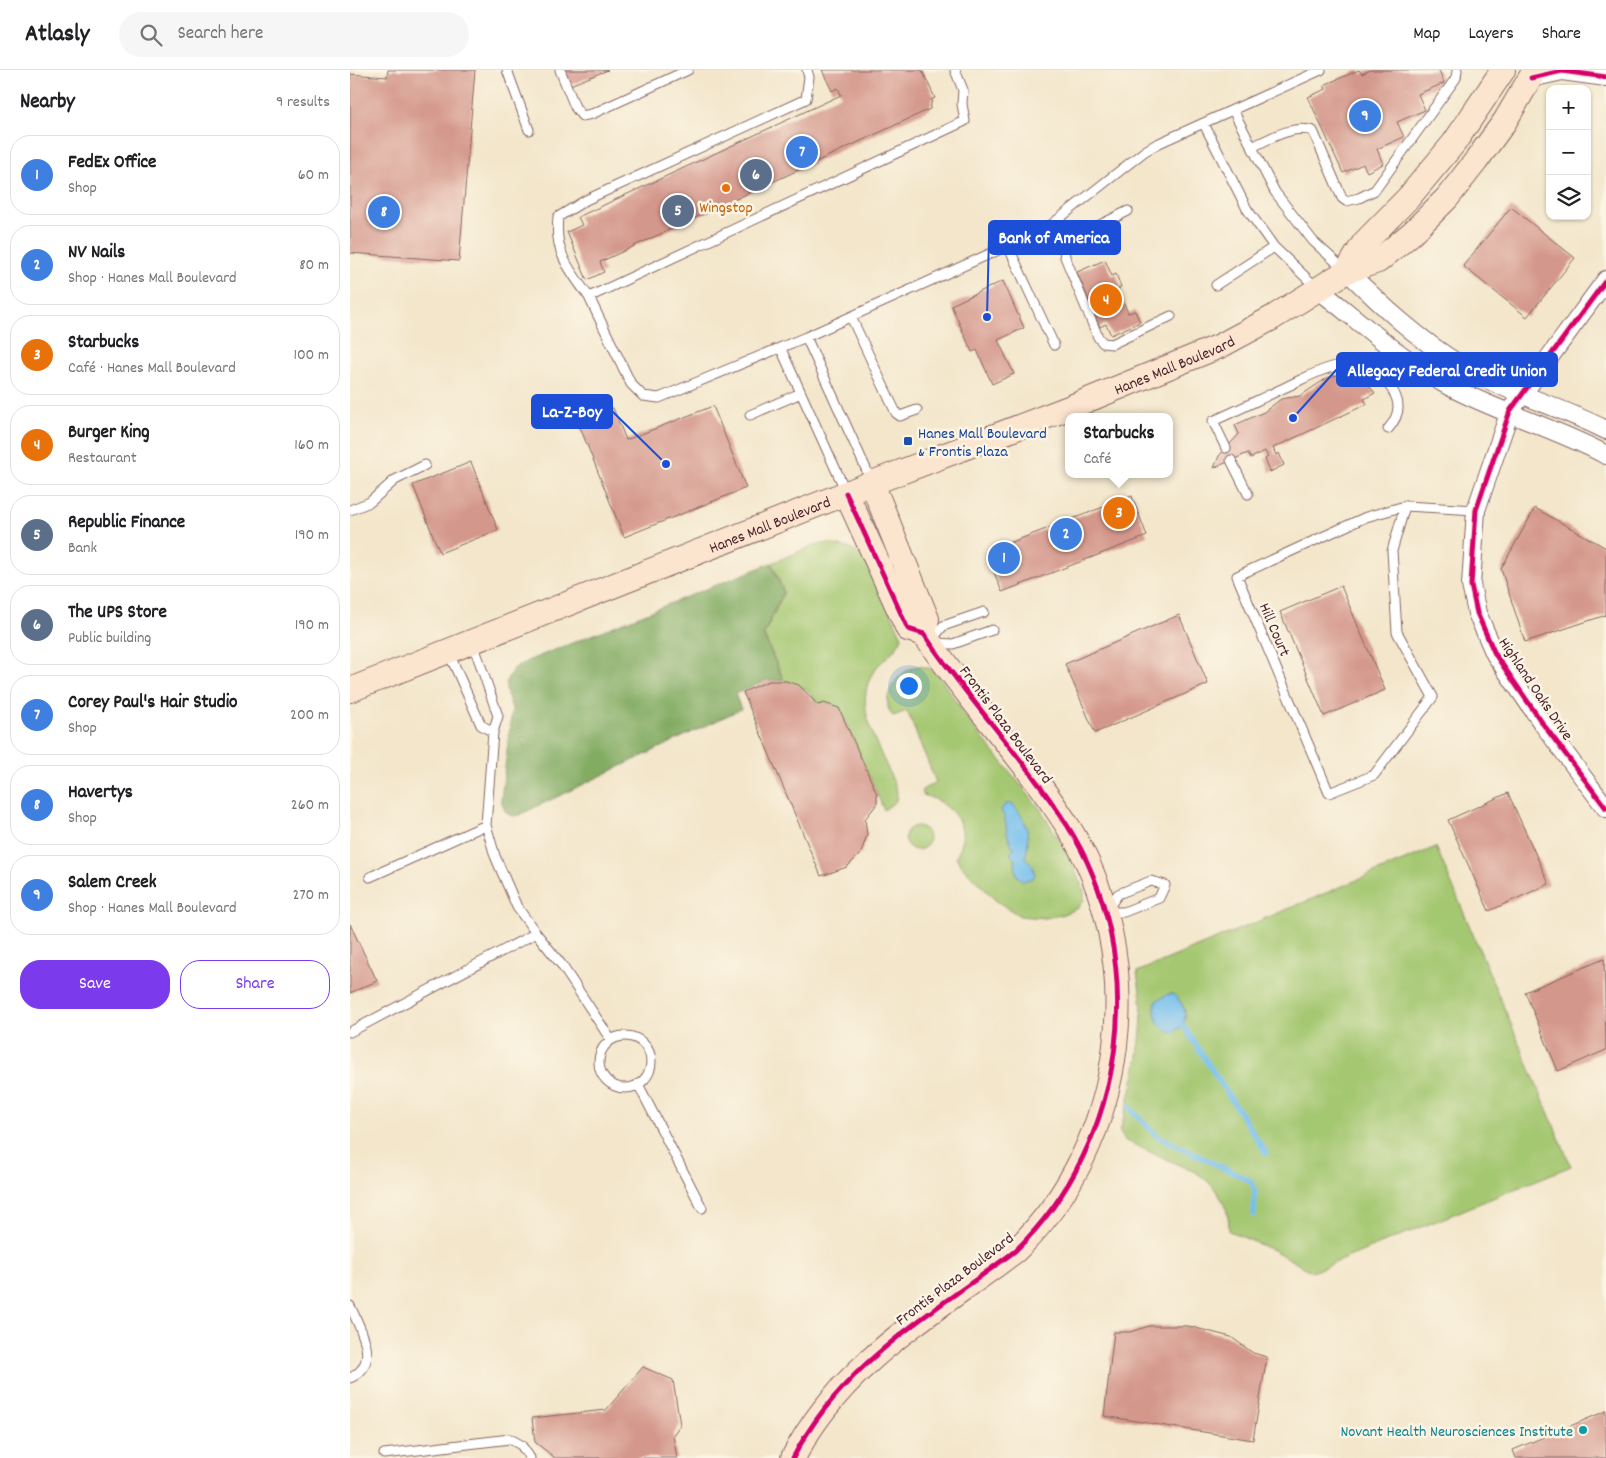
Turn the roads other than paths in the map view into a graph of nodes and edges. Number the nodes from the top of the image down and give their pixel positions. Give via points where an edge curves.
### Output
1 (507, 70) edge
2 (560, 70) edge
3 (688, 70) edge
4 (807, 70) edge
5 (955, 70) edge
6 (1321, 70) edge
7 (1457, 70) edge
8 (1501, 72) edge
9 (1533, 74) edge
10 (1603, 75) edge
11 (1233, 110) junction
12 (1204, 124) junction
13 (529, 130) dead end
14 (1252, 147) junction
15 (1128, 211) dead end
16 (1008, 246) junction
17 (1274, 247) junction
18 (1347, 271) junction
19 (1606, 280) edge
20 (1216, 285) dead end
21 (1319, 290) junction
22 (589, 297) junction
23 (1171, 316) dead end
24 (851, 318) junction
25 (806, 337) junction
26 (1054, 346) dead end
27 (781, 349) junction
28 (801, 393) junction
29 (1521, 394) junction
30 (917, 410) dead end
31 (1510, 412) junction
32 (750, 415) dead end
33 (1388, 429) dead end
34 (1606, 430) edge
35 (1226, 448) dead end
36 (1606, 455) edge
37 (1231, 460) dead end
38 (425, 465) dead end
39 (872, 483) junction
40 (846, 493) junction
41 (1248, 494) dead end
42 (1405, 506) junction
43 (350, 510) edge
44 (1476, 510) junction
45 (984, 612) dead end
46 (992, 630) dead end
47 (927, 639) junction
48 (472, 642) junction
49 (448, 651) junction
50 (350, 690) edge
51 (493, 732) junction
52 (1606, 808) edge
53 (486, 824) junction
54 (370, 877) dead end
55 (1105, 912) junction
56 (536, 933) junction
57 (350, 1032) edge
58 (611, 1040) junction
59 (638, 1084) junction
60 (702, 1208) dead end
61 (350, 1306) edge
62 (350, 1378) edge
63 (384, 1454) dead end
64 (530, 1458) edge
65 (793, 1458) edge

1 - 13 lane
2 - 3 lane via 582,116
4 - 22 lane via 806,98 586,200 558,217 556,234 560,256
5 - 22 lane via 963,90 965,121
6 - 11 lane
7 - 14 lane via 1456,78 1375,190 1360,198 1346,201 1342,198 1313,131 1305,128 1287,132
8 - 18 main road, Hanes Mall Boulevard via 1454,143 1410,197 1364,243
9 - 10 street via 1562,71
9 - 18 main road, Hanes Mall Boulevard via 1505,121 1447,198 1378,261
11 - 12 lane
11 - 14 lane
12 - 16 lane via 1145,151 1047,228
12 - 17 lane via 1247,209
14 - 18 lane via 1275,192 1313,241
15 - 23 lane via 1074,238 1064,250 1094,328 1103,343 1112,344
16 - 24 lane
16 - 26 lane
17 - 20 lane
17 - 21 lane
18 - 21 main road, Hanes Mall Boulevard
18 - 29 street via 1405,326 1428,343 1461,366
19 - 29 street, Highland Oaks Drive
21 - 31 street via 1445,384
21 - 39 main road, Hanes Mall Boulevard via 1220,346
22 - 27 lane via 631,384 644,396 659,398
24 - 25 lane
24 - 30 lane via 896,413 900,416
25 - 27 lane
25 - 39 lane
27 - 28 lane
28 - 32 lane
28 - 40 lane
29 - 31 street, Highland Oaks Drive
29 - 34 street
31 - 36 street via 1573,437
31 - 44 street, Highland Oaks Drive
33 - 35 lane via 1398,409 1391,388 1369,370 1337,366 1213,421
37 - 41 lane
38 - 43 lane via 394,480 370,502
39 - 40 main road, Hanes Mall Boulevard
39 - 47 main road via 927,619
40 - 47 main road, Frontis Plaza Boulevard via 908,629
40 - 48 main road, Hanes Mall Boulevard
42 - 42 lane, Hill Court via 1366,517 1237,576 1329,794 1374,775 1433,697 1397,632 1392,551
42 - 44 lane, Hill Court
44 - 52 street, Highland Oaks Drive via 1471,586 1477,614 1495,654
45 - 47 lane via 943,626
46 - 47 lane via 953,644
47 - 55 main road, Frontis Plaza Boulevard via 1067,825 1088,864
48 - 49 main road, Hanes Mall Boulevard
48 - 51 lane via 498,716
49 - 50 main road, Hanes Mall Boulevard
49 - 51 lane via 480,725
51 - 53 lane
53 - 54 lane
53 - 56 lane via 495,856 517,907
55 - 55 lane via 1124,912 1160,898 1164,885 1151,881 1118,894
55 - 65 main road, Frontis Plaza Boulevard via 1117,968 1115,1052 1107,1094 1079,1164 1033,1234 873,1356 822,1412
56 - 57 lane
56 - 58 lane via 561,964
58 - 59 lane via 601,1054 605,1078 618,1087
58 - 59 lane via 629,1036 637,1039 649,1052 650,1069
59 - 60 lane
61 - 62 lane via 368,1348 364,1365
63 - 64 lane via 510,1440 521,1445

